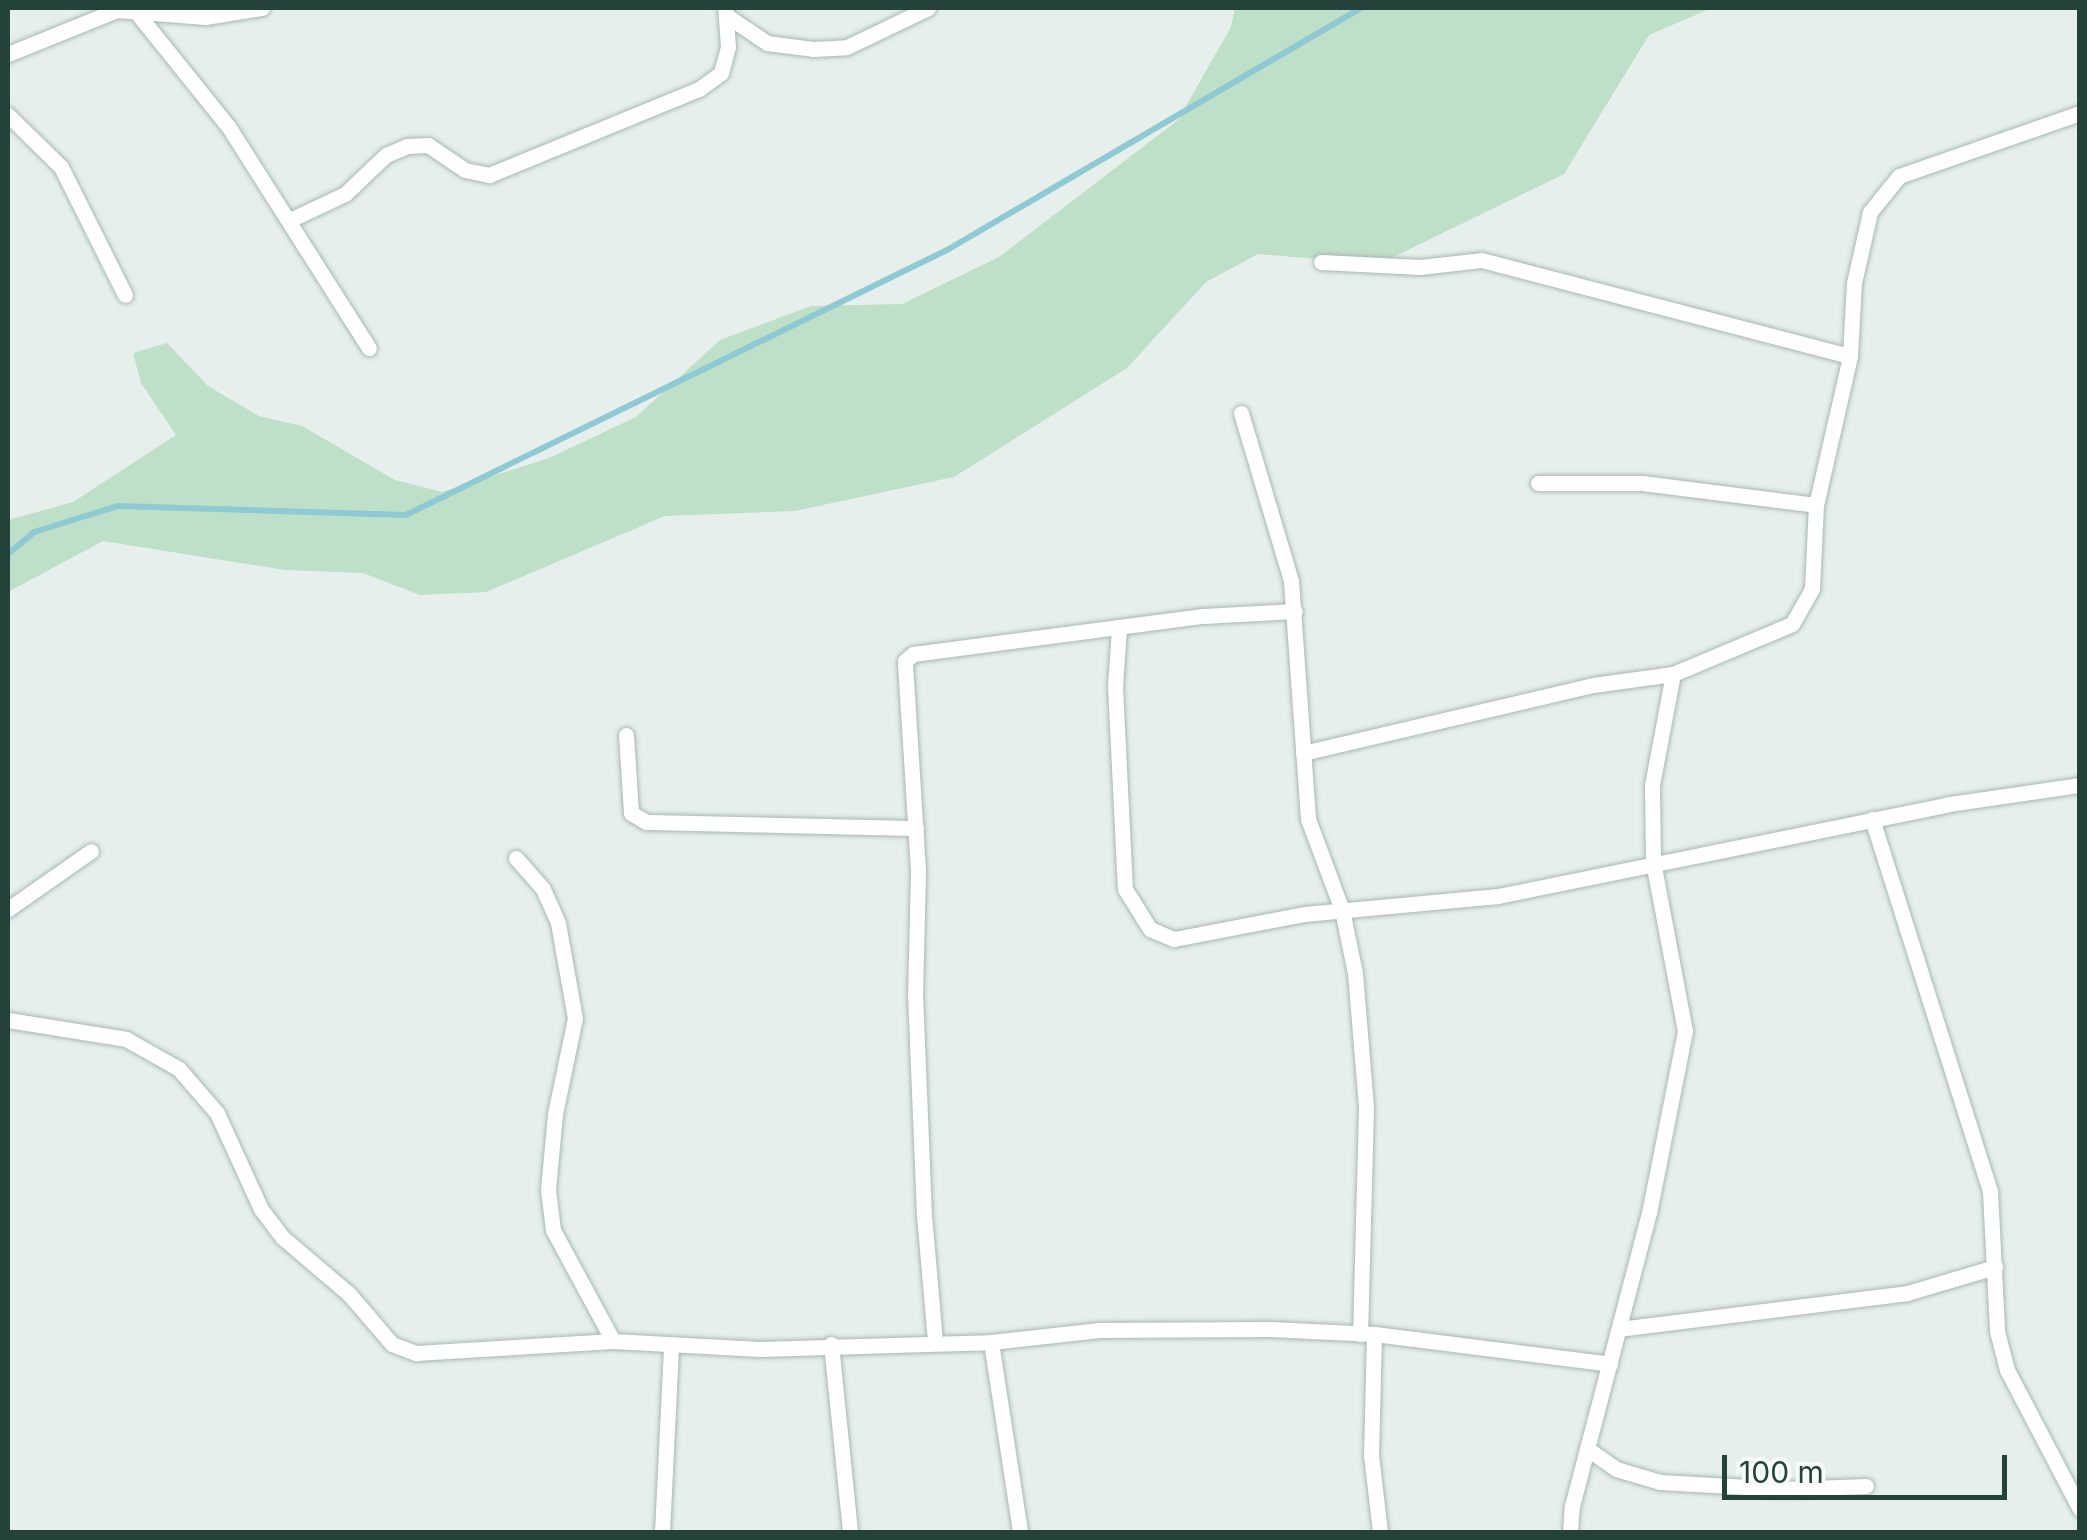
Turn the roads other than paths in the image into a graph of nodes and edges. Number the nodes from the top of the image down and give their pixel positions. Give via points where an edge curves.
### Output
1 (133, 8) edge
2 (262, 8) edge
3 (928, 8) edge
4 (726, 12) edge
5 (8, 54) edge
6 (2080, 113) edge
7 (8, 114) edge
8 (292, 219) junction
9 (1321, 262) dead end
10 (125, 295) dead end
11 (368, 348) dead end
12 (1850, 356) junction
13 (1241, 413) dead end
14 (1538, 482) dead end
15 (1816, 505) junction
16 (1294, 611) junction
17 (1119, 628) junction
18 (1674, 674) junction
19 (626, 734) dead end
20 (1303, 753) junction
21 (2080, 785) edge
22 (1872, 819) junction
23 (916, 828) junction
24 (91, 851) dead end
25 (516, 858) dead end
26 (1653, 862) junction
27 (8, 909) edge
28 (1342, 910) junction
29 (8, 1020) edge
30 (32, 1024) junction
31 (8, 1034) edge
32 (1995, 1268) junction
33 (1619, 1329) junction
34 (1367, 1334) junction
35 (613, 1341) junction
36 (935, 1341) junction
37 (990, 1342) junction
38 (831, 1344) junction
39 (671, 1346) junction
40 (1610, 1364) junction
41 (1589, 1450) junction
42 (1866, 1486) dead end
43 (2080, 1509) edge
44 (662, 1532) edge
45 (850, 1532) edge
46 (1020, 1532) edge
47 (1380, 1532) edge
48 (1570, 1532) edge

1 - 2 street via 205,17
1 - 5 street
1 - 8 street via 196,81
3 - 4 street via 847,47 812,49 767,43
4 - 8 street via 721,73 699,88 489,174 465,170 428,144 407,146 386,155 345,194
6 - 12 street via 1928,164 1882,190 1870,212 1854,283
7 - 10 street via 61,167
8 - 11 street
9 - 12 street via 1420,267 1481,260
12 - 15 street
13 - 16 street via 1292,580
14 - 15 street via 1642,483
15 - 18 street via 1812,589 1802,615 1775,634
16 - 17 street
16 - 20 street
17 - 23 street via 909,657 904,666
17 - 28 street via 1122,868 1134,912 1150,929 1174,939
18 - 20 street via 1592,686
18 - 26 street via 1652,785
19 - 23 street via 631,813 646,822
20 - 28 street via 1308,819
21 - 22 street
22 - 26 street
22 - 32 street via 1990,1192
23 - 36 street via 916,996
24 - 27 street
25 - 35 street via 543,890 558,923 574,1018 555,1114 548,1190 553,1230
26 - 28 street via 1498,896
26 - 33 street via 1685,1031
28 - 34 street via 1355,973 1366,1108
29 - 30 street
30 - 31 street
30 - 35 street via 126,1038 178,1069 217,1114 261,1209 282,1237 349,1294 392,1344 416,1353
32 - 33 street via 1907,1293
32 - 43 street via 2007,1370
33 - 40 street
34 - 37 street via 1099,1330
34 - 40 street
34 - 47 street
35 - 39 street
36 - 37 street
36 - 38 street
37 - 46 street
38 - 39 street
38 - 45 street
39 - 44 street
40 - 41 street
41 - 42 street via 1616,1469 1660,1482
41 - 48 street

